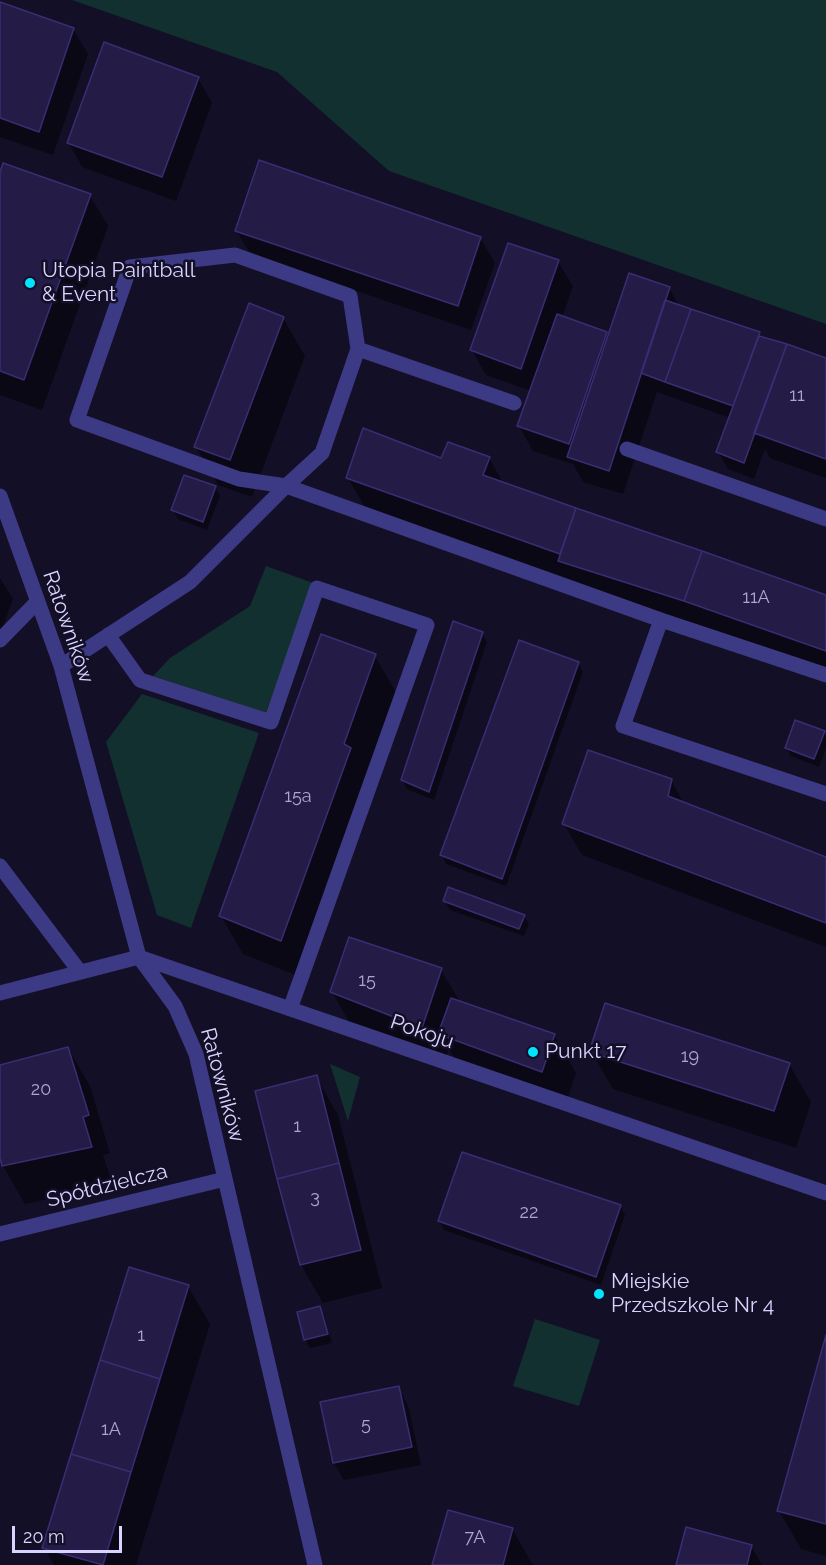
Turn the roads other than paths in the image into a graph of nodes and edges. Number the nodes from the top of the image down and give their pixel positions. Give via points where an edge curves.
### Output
1 (358, 349) junction
2 (514, 403) dead end
3 (627, 449) dead end
4 (286, 486) junction
5 (0, 496) edge
6 (826, 519) edge
7 (38, 601) junction
8 (662, 620) junction
9 (108, 635) junction
10 (0, 640) edge
11 (61, 666) junction
12 (826, 675) edge
13 (826, 794) edge
14 (0, 866) edge
15 (138, 957) junction
16 (80, 972) junction
17 (0, 993) edge
18 (290, 1009) junction
19 (225, 1179) junction
20 (825, 1191) edge
21 (0, 1234) edge
22 (315, 1565) edge

1 - 2 street
1 - 4 street via 322,453
1 - 4 street via 350,297 235,255 129,267 77,420 239,478
3 - 6 street
4 - 8 street
4 - 9 street via 190,582
5 - 7 street, Ratowników
7 - 10 street
7 - 11 street, Ratowników
8 - 12 street
8 - 13 street via 623,726
9 - 11 street
9 - 18 street via 141,680 271,722 317,588 427,625
11 - 15 street, Ratowników
14 - 16 street
15 - 16 street
15 - 18 street, Pokoju
15 - 19 street, Ratowników via 175,1006 196,1054
16 - 17 street
18 - 20 street, Pokoju
19 - 21 street, Spółdzielcza
19 - 22 street, Ratowników

